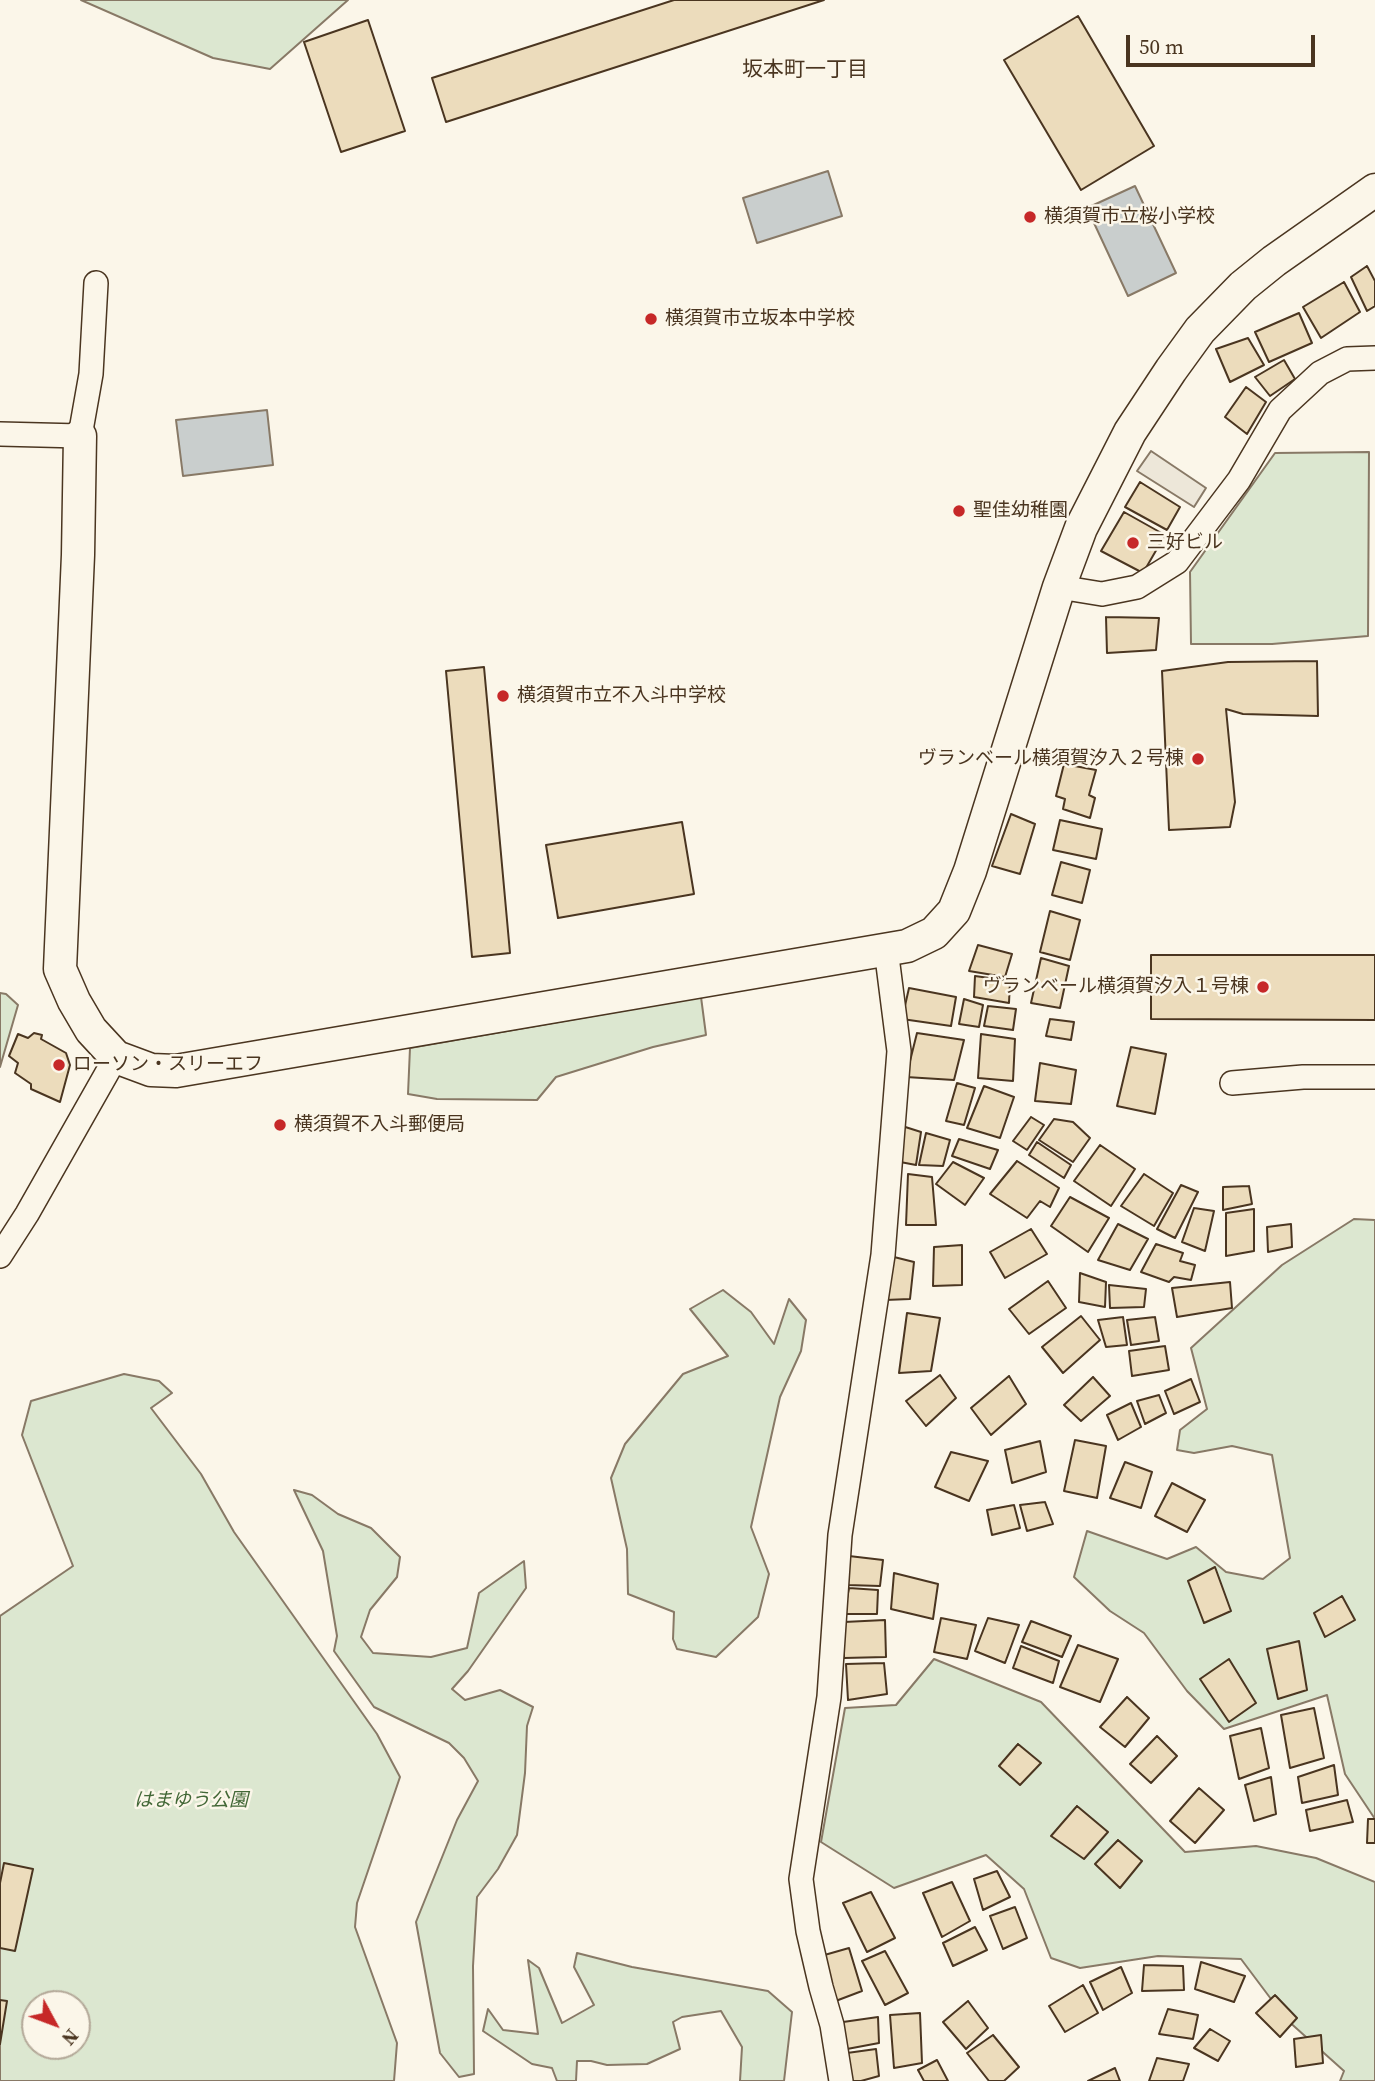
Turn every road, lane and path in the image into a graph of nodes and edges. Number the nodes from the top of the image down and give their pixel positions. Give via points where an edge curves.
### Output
1 (1375, 190) edge
2 (96, 283) dead end
3 (1375, 358) edge
4 (0, 434) edge
5 (79, 436) junction
6 (1059, 587) junction
7 (886, 949) junction
8 (116, 1057) junction
9 (1375, 1077) edge
10 (1232, 1083) dead end
11 (0, 1256) edge
12 (841, 2081) edge

1 - 6 street via 1254,278 1200,330 1130,432 1081,528
2 - 5 street via 90,374
3 - 6 street via 1347,359 1320,373 1280,410 1239,480 1177,562 1137,587 1102,594
4 - 5 street
5 - 8 street via 60,970 91,1030
6 - 7 street via 954,911 934,933 907,946
7 - 8 street via 176,1070 151,1070
7 - 12 street via 899,1051 884,1246 840,1535 829,1697 801,1879
8 - 11 street
9 - 10 street

